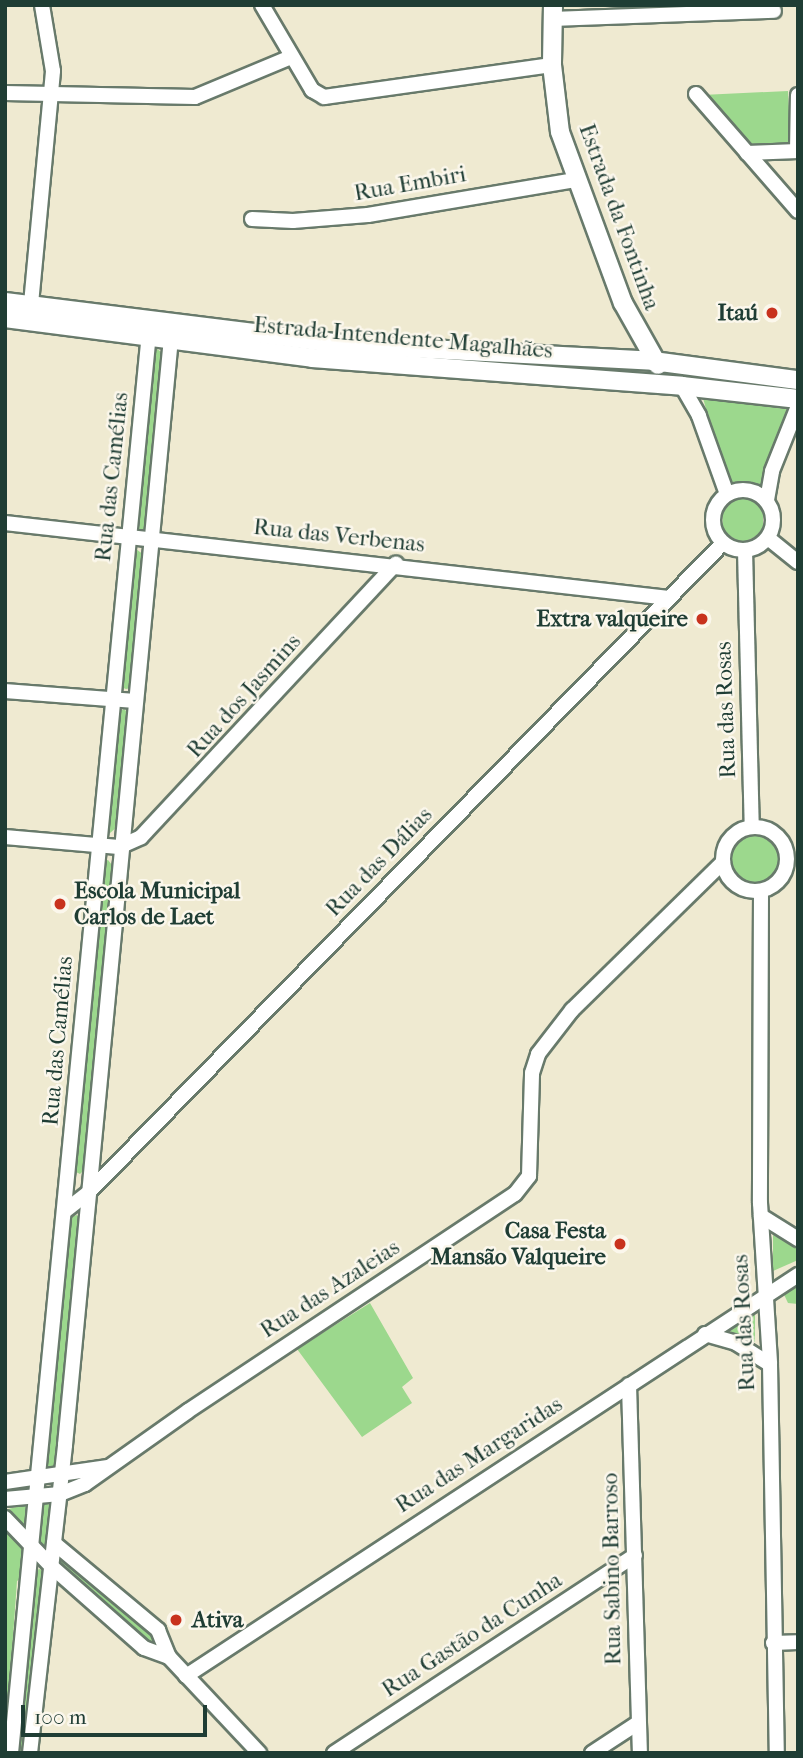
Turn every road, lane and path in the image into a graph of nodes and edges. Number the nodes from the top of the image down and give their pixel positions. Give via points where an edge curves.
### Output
1 (42, 5) edge
2 (262, 5) edge
3 (704, 9) edge
4 (774, 11) dead end
5 (553, 12) edge
6 (292, 57) junction
7 (552, 65) junction
8 (5, 93) edge
9 (51, 94) junction
10 (696, 94) dead end
11 (798, 95) edge
12 (798, 151) edge
13 (747, 153) junction
14 (575, 180) junction
15 (797, 209) edge
16 (252, 219) dead end
17 (5, 302) edge
18 (31, 304) junction
19 (5, 318) edge
20 (149, 334) junction
21 (171, 339) junction
22 (653, 361) junction
23 (682, 386) junction
24 (796, 388) edge
25 (798, 406) edge
26 (727, 494) junction
27 (766, 500) junction
28 (5, 523) edge
29 (127, 537) junction
30 (768, 538) junction
31 (150, 539) junction
32 (723, 543) junction
33 (745, 550) junction
34 (798, 562) edge
35 (396, 564) junction
36 (668, 598) junction
37 (5, 691) edge
38 (115, 699) junction
39 (135, 701) junction
40 (752, 827) junction
41 (5, 837) edge
42 (100, 846) junction
43 (119, 847) junction
44 (793, 860) edge
45 (723, 862) junction
46 (761, 891) junction
47 (89, 1192) junction
48 (65, 1210) junction
49 (761, 1216) junction
50 (798, 1239) edge
51 (798, 1275) edge
52 (765, 1296) junction
53 (705, 1334) junction
54 (770, 1364) junction
55 (629, 1384) junction
56 (109, 1467) junction
57 (62, 1474) junction
58 (38, 1477) junction
59 (5, 1482) edge
60 (60, 1494) junction
61 (37, 1496) junction
62 (5, 1499) edge
63 (5, 1518) edge
64 (54, 1543) junction
65 (31, 1546) junction
66 (635, 1555) junction
67 (51, 1566) junction
68 (798, 1642) edge
69 (773, 1643) junction
70 (169, 1657) junction
71 (186, 1676) junction
72 (638, 1723) junction
73 (11, 1753) edge
74 (30, 1753) edge
75 (259, 1753) edge
76 (334, 1753) edge
77 (592, 1753) edge
78 (640, 1753) edge
79 (777, 1753) edge

1 - 9 street via 52,47
2 - 6 street
3 - 4 street
3 - 5 street
5 - 7 main road, Estrada da Fontinha
6 - 7 street via 312,90 329,97
6 - 9 street via 195,97
7 - 14 main road, Estrada da Fontinha via 561,132
8 - 9 street
9 - 18 street
10 - 13 street
11 - 12 street
12 - 13 street
13 - 15 street
14 - 16 street, Rua Embiri via 368,215
14 - 22 main road, Estrada da Fontinha via 623,303
17 - 18 main road, Estrada Intendente Magalhães
18 - 22 main road, Estrada Intendente Magalhães via 352,345
19 - 20 main road, Estrada Intendente Magalhães
20 - 21 main road, Estrada Intendente Magalhães
20 - 29 street, Rua das Camélias
21 - 23 main road, Estrada Intendente Magalhães via 394,366
21 - 31 street, Rua das Camélias
22 - 23 main road, Estrada da Fontinha
22 - 24 main road, Estrada Intendente Magalhães
23 - 24 main road, Estrada Intendente Magalhães
23 - 26 street via 699,416
25 - 27 street via 772,471
26 - 27 street via 744,489
26 - 32 street via 713,513 714,529
27 - 30 street via 774,523
28 - 29 street, Rua das Verbenas
29 - 31 street, Rua das Verbenas
29 - 38 street, Rua das Camélias
30 - 33 street
30 - 34 street
31 - 35 street, Rua das Verbenas
31 - 39 street, Rua das Camélias
32 - 33 street
32 - 36 street, Rua das Dálias
33 - 40 street, Rua das Rosas
35 - 36 street, Rua das Verbenas
35 - 43 street, Rua dos Jasmins via 174,806 141,837
36 - 47 street, Rua das Dálias
37 - 38 street
38 - 39 street
38 - 42 street, Rua das Camélias
39 - 43 street, Rua das Camélias
40 - 44 street via 772,831
40 - 45 street via 730,838
41 - 42 street
42 - 43 street
42 - 48 street, Rua das Camélias
43 - 47 street, Rua das Camélias
44 - 46 street via 781,879
45 - 46 street via 725,872 740,888
45 - 56 street, Rua das Azaleias via 572,1010 538,1054 533,1073 529,1176 523,1186
46 - 49 street, Rua das Rosas
47 - 48 street, Rua das Dálias
47 - 57 street, Rua das Camélias
48 - 58 street, Rua das Camélias
49 - 50 street
49 - 52 street, Rua das Rosas
51 - 52 street, Rua das Margaridas
52 - 53 street, Rua das Margaridas
52 - 54 street, Rua das Rosas
53 - 54 street via 736,1343
53 - 55 street, Rua das Margaridas
54 - 69 street, Rua das Rosas
55 - 66 street, Rua Sabino Barroso
55 - 71 street, Rua das Margaridas
56 - 57 street, Rua das Azaleias
56 - 60 street, Rua das Azaleias
57 - 58 street, Rua das Azaleias
57 - 60 street, Rua das Camélias
58 - 59 street, Rua das Azaleias
58 - 61 street, Rua das Camélias
60 - 61 street, Rua das Azaleias
60 - 64 street, Rua das Camélias
61 - 62 street, Rua das Azaleias
61 - 65 street, Rua das Camélias
63 - 65 street
64 - 67 street, Rua das Camélias
64 - 70 street via 158,1630
65 - 67 street
65 - 73 street, Rua das Camélias
66 - 72 street, Rua Sabino Barroso
66 - 76 street, Rua Gastão da Cunha
67 - 70 street via 144,1648
67 - 74 street, Rua das Camélias
68 - 69 street
69 - 79 street, Rua das Rosas
70 - 71 street
71 - 75 street
72 - 77 street
72 - 78 street, Rua Sabino Barroso

